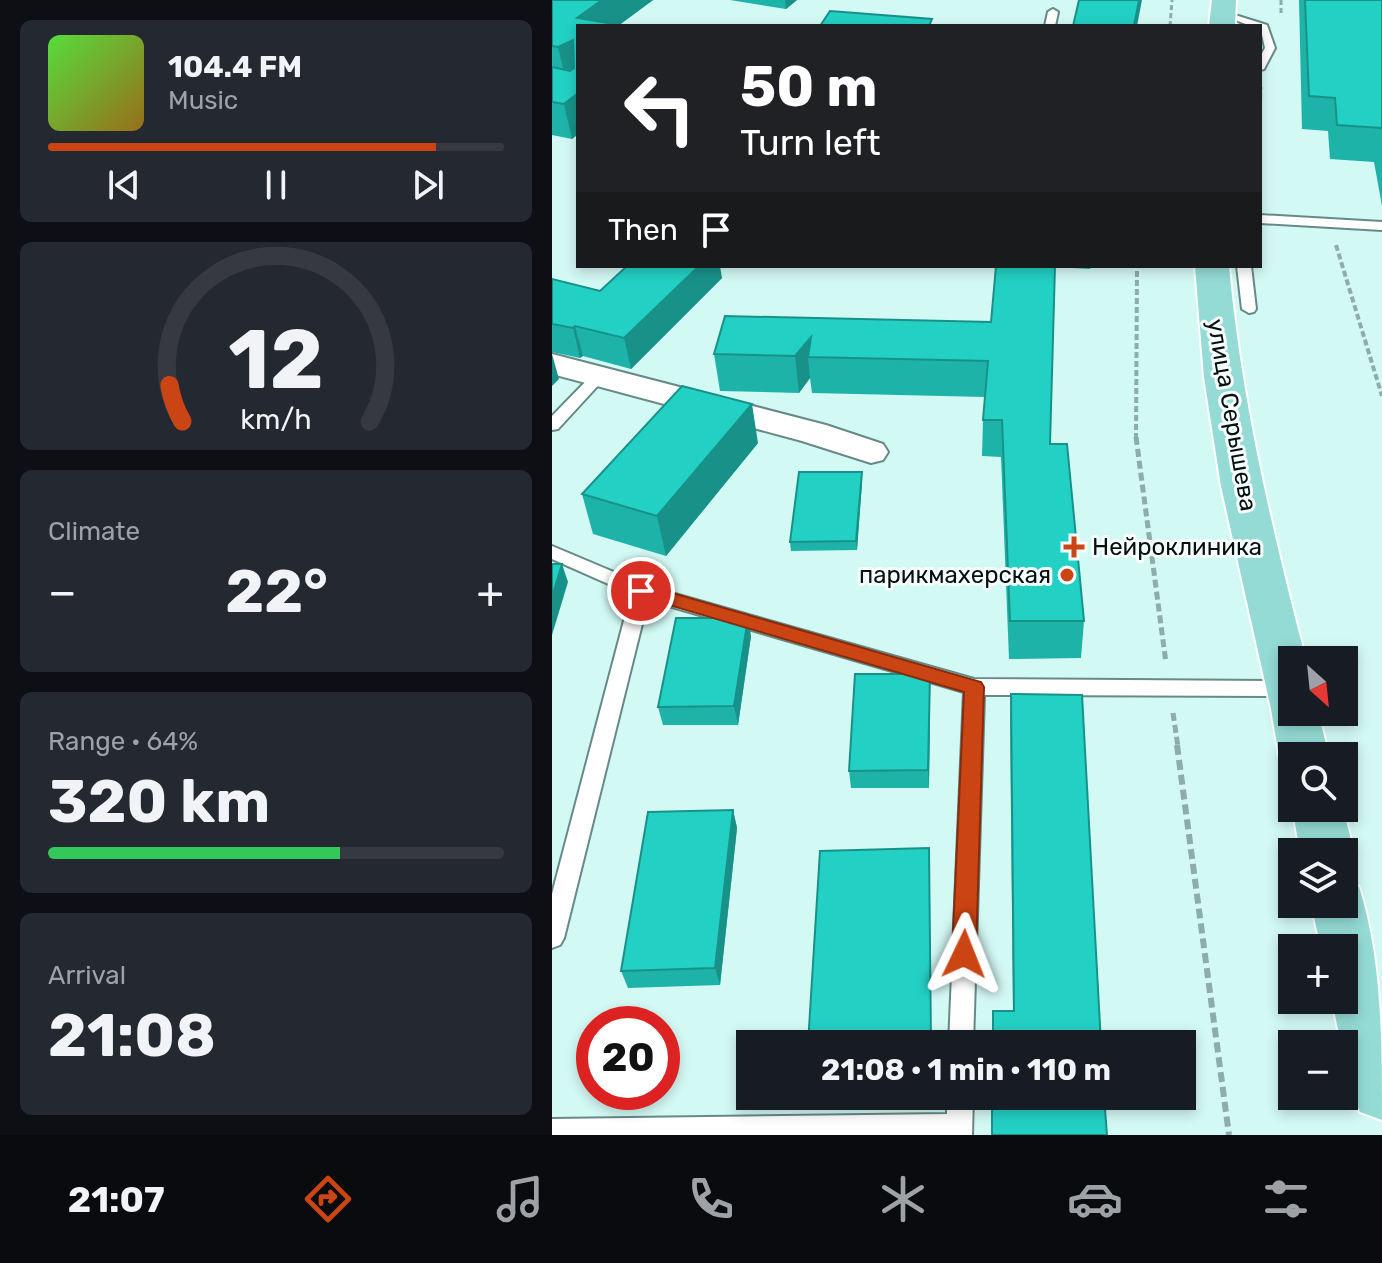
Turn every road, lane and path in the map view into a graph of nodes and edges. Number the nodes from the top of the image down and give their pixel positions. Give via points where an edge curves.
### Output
1 (1172, 0) edge
2 (1053, 12) dead end
3 (1223, 13) edge
4 (1050, 24) edge
5 (1170, 24) edge
6 (1254, 24) edge
7 (1262, 27) edge
8 (1262, 63) edge
9 (1262, 219) edge
10 (1382, 226) edge
11 (1335, 244) dead end
12 (1212, 268) edge
13 (1244, 268) edge
14 (1249, 309) dead end
15 (552, 364) edge
16 (599, 376) junction
17 (1382, 396) edge
18 (552, 425) edge
19 (871, 452) dead end
20 (552, 552) edge
21 (641, 591) junction
22 (1279, 646) edge
23 (974, 687) junction
24 (1278, 700) edge
25 (1342, 918) edge
26 (552, 938) edge
27 (962, 1030) edge
28 (1382, 1090) edge
29 (960, 1110) edge
30 (959, 1131) edge
31 (552, 1132) edge

1 - 5 path
2 - 4 lane
3 - 6 lane
7 - 8 lane via 1270,48
9 - 10 lane
11 - 17 path
12 - 22 main road, улица Серышева via 1215,337 1234,452
13 - 14 lane
15 - 16 street
16 - 18 lane
16 - 19 street
20 - 21 lane
21 - 23 lane
21 - 26 lane
23 - 24 lane
23 - 27 lane
25 - 28 main road
29 - 30 lane
30 - 31 lane

